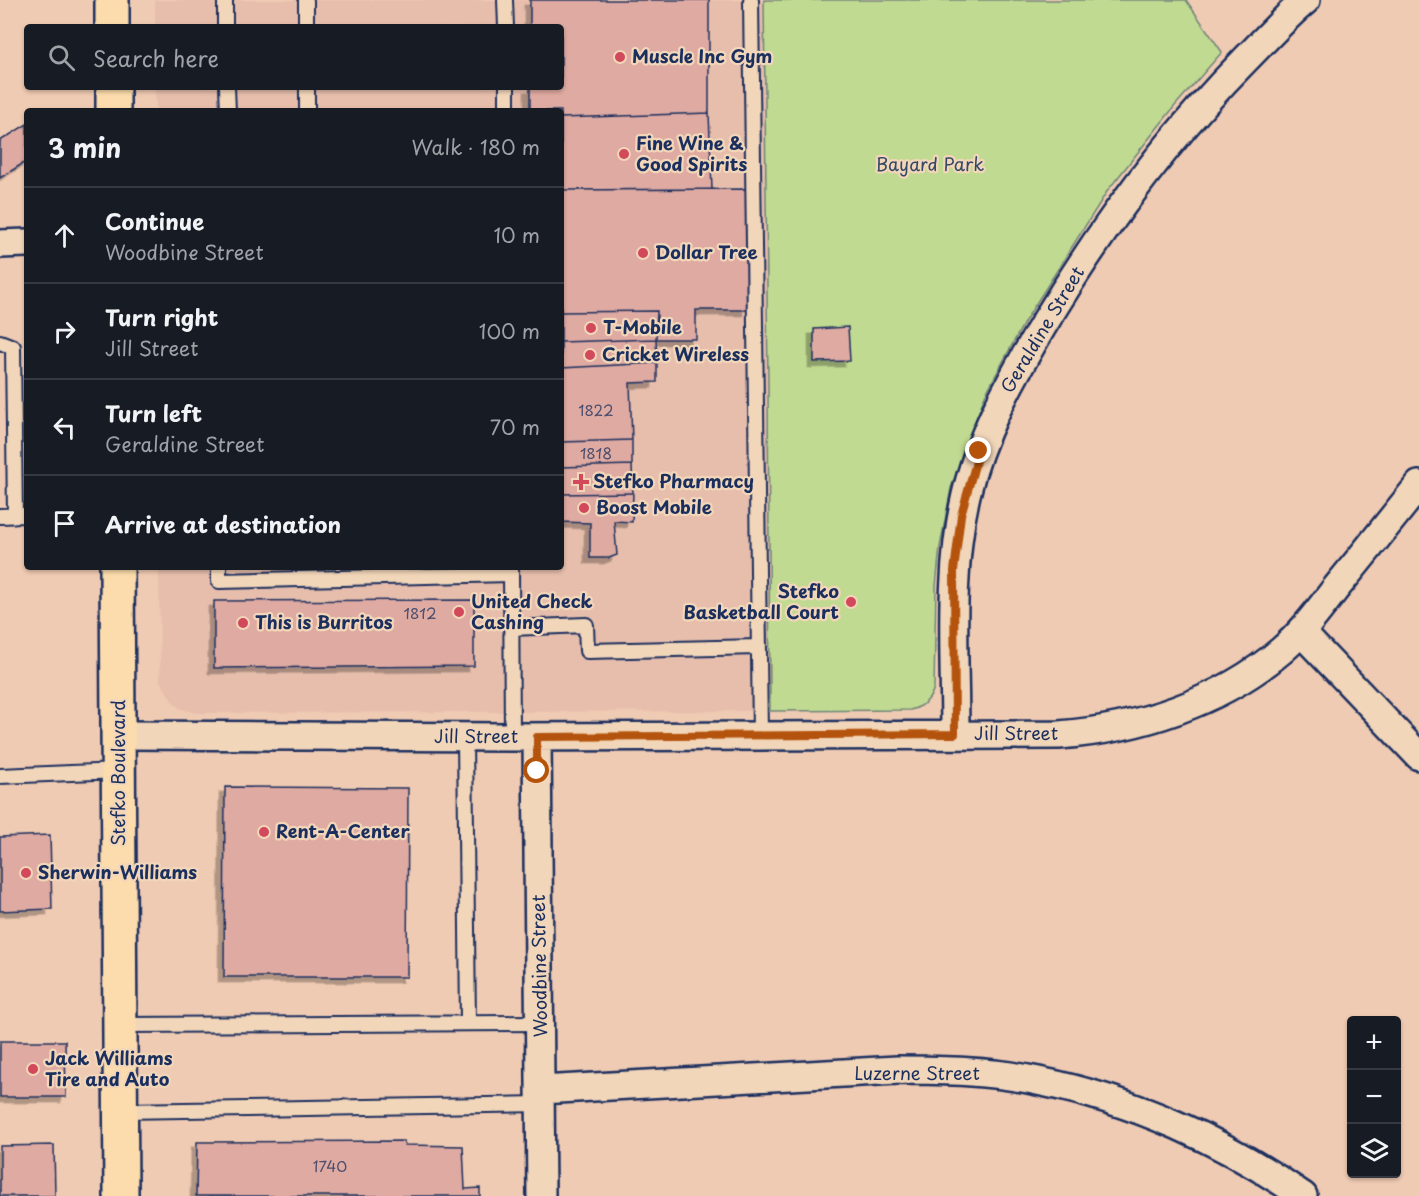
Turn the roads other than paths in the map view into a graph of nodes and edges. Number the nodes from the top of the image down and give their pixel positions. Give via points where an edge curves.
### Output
1 (112, 0) edge
2 (225, 0) edge
3 (306, 0) edge
4 (505, 0) edge
5 (751, 0) edge
6 (1306, 0) edge
7 (112, 24) edge
8 (225, 24) edge
9 (306, 24) edge
10 (506, 24) edge
11 (112, 90) edge
12 (227, 90) edge
13 (307, 90) edge
14 (507, 90) edge
15 (113, 108) edge
16 (228, 108) edge
17 (307, 108) edge
18 (507, 108) edge
19 (0, 243) edge
20 (24, 243) edge
21 (0, 342) edge
22 (1419, 485) edge
23 (21, 515) edge
24 (0, 516) edge
25 (117, 570) edge
26 (219, 570) edge
27 (511, 571) edge
28 (511, 628) junction
29 (1301, 632) junction
30 (759, 647) junction
31 (955, 734) junction
32 (119, 735) junction
33 (760, 735) junction
34 (465, 737) junction
35 (524, 737) junction
36 (1419, 756) edge
37 (119, 771) junction
38 (0, 776) edge
39 (468, 1023) junction
40 (540, 1023) junction
41 (120, 1025) junction
42 (541, 1097) junction
43 (121, 1112) junction
44 (121, 1196) edge
45 (541, 1196) edge
46 (1303, 1196) edge

1 - 7 main road
2 - 8 lane
3 - 9 lane
4 - 10 lane
5 - 30 lane
6 - 31 street, Geraldine Street via 1194,115 1125,201 1056,303 987,428 969,482 957,540
11 - 15 main road
12 - 16 lane
13 - 17 lane
14 - 18 lane
19 - 20 street
21 - 23 lane via 13,347
22 - 29 street, Jill Street
23 - 24 lane
25 - 32 main road, Stefko Boulevard
26 - 27 lane via 219,581
27 - 28 lane
28 - 30 lane via 586,625 587,651
28 - 35 lane
29 - 31 street, Jill Street via 1240,680 1155,717 1080,733
29 - 36 street
30 - 33 lane
31 - 33 street, Jill Street
32 - 34 street, Jill Street
32 - 37 main road, Stefko Boulevard
33 - 35 street, Jill Street
34 - 35 street, Jill Street
34 - 39 lane
35 - 40 street, Woodbine Street
37 - 38 lane
37 - 41 main road, Stefko Boulevard
39 - 40 lane
39 - 41 lane
40 - 42 street, Woodbine Street
41 - 43 main road, Stefko Boulevard
42 - 43 lane
42 - 45 street, Woodbine Street
42 - 46 street, Luzerne Street via 897,1070 944,1070 1037,1080 1183,1127 1275,1176
43 - 44 main road, Stefko Boulevard

